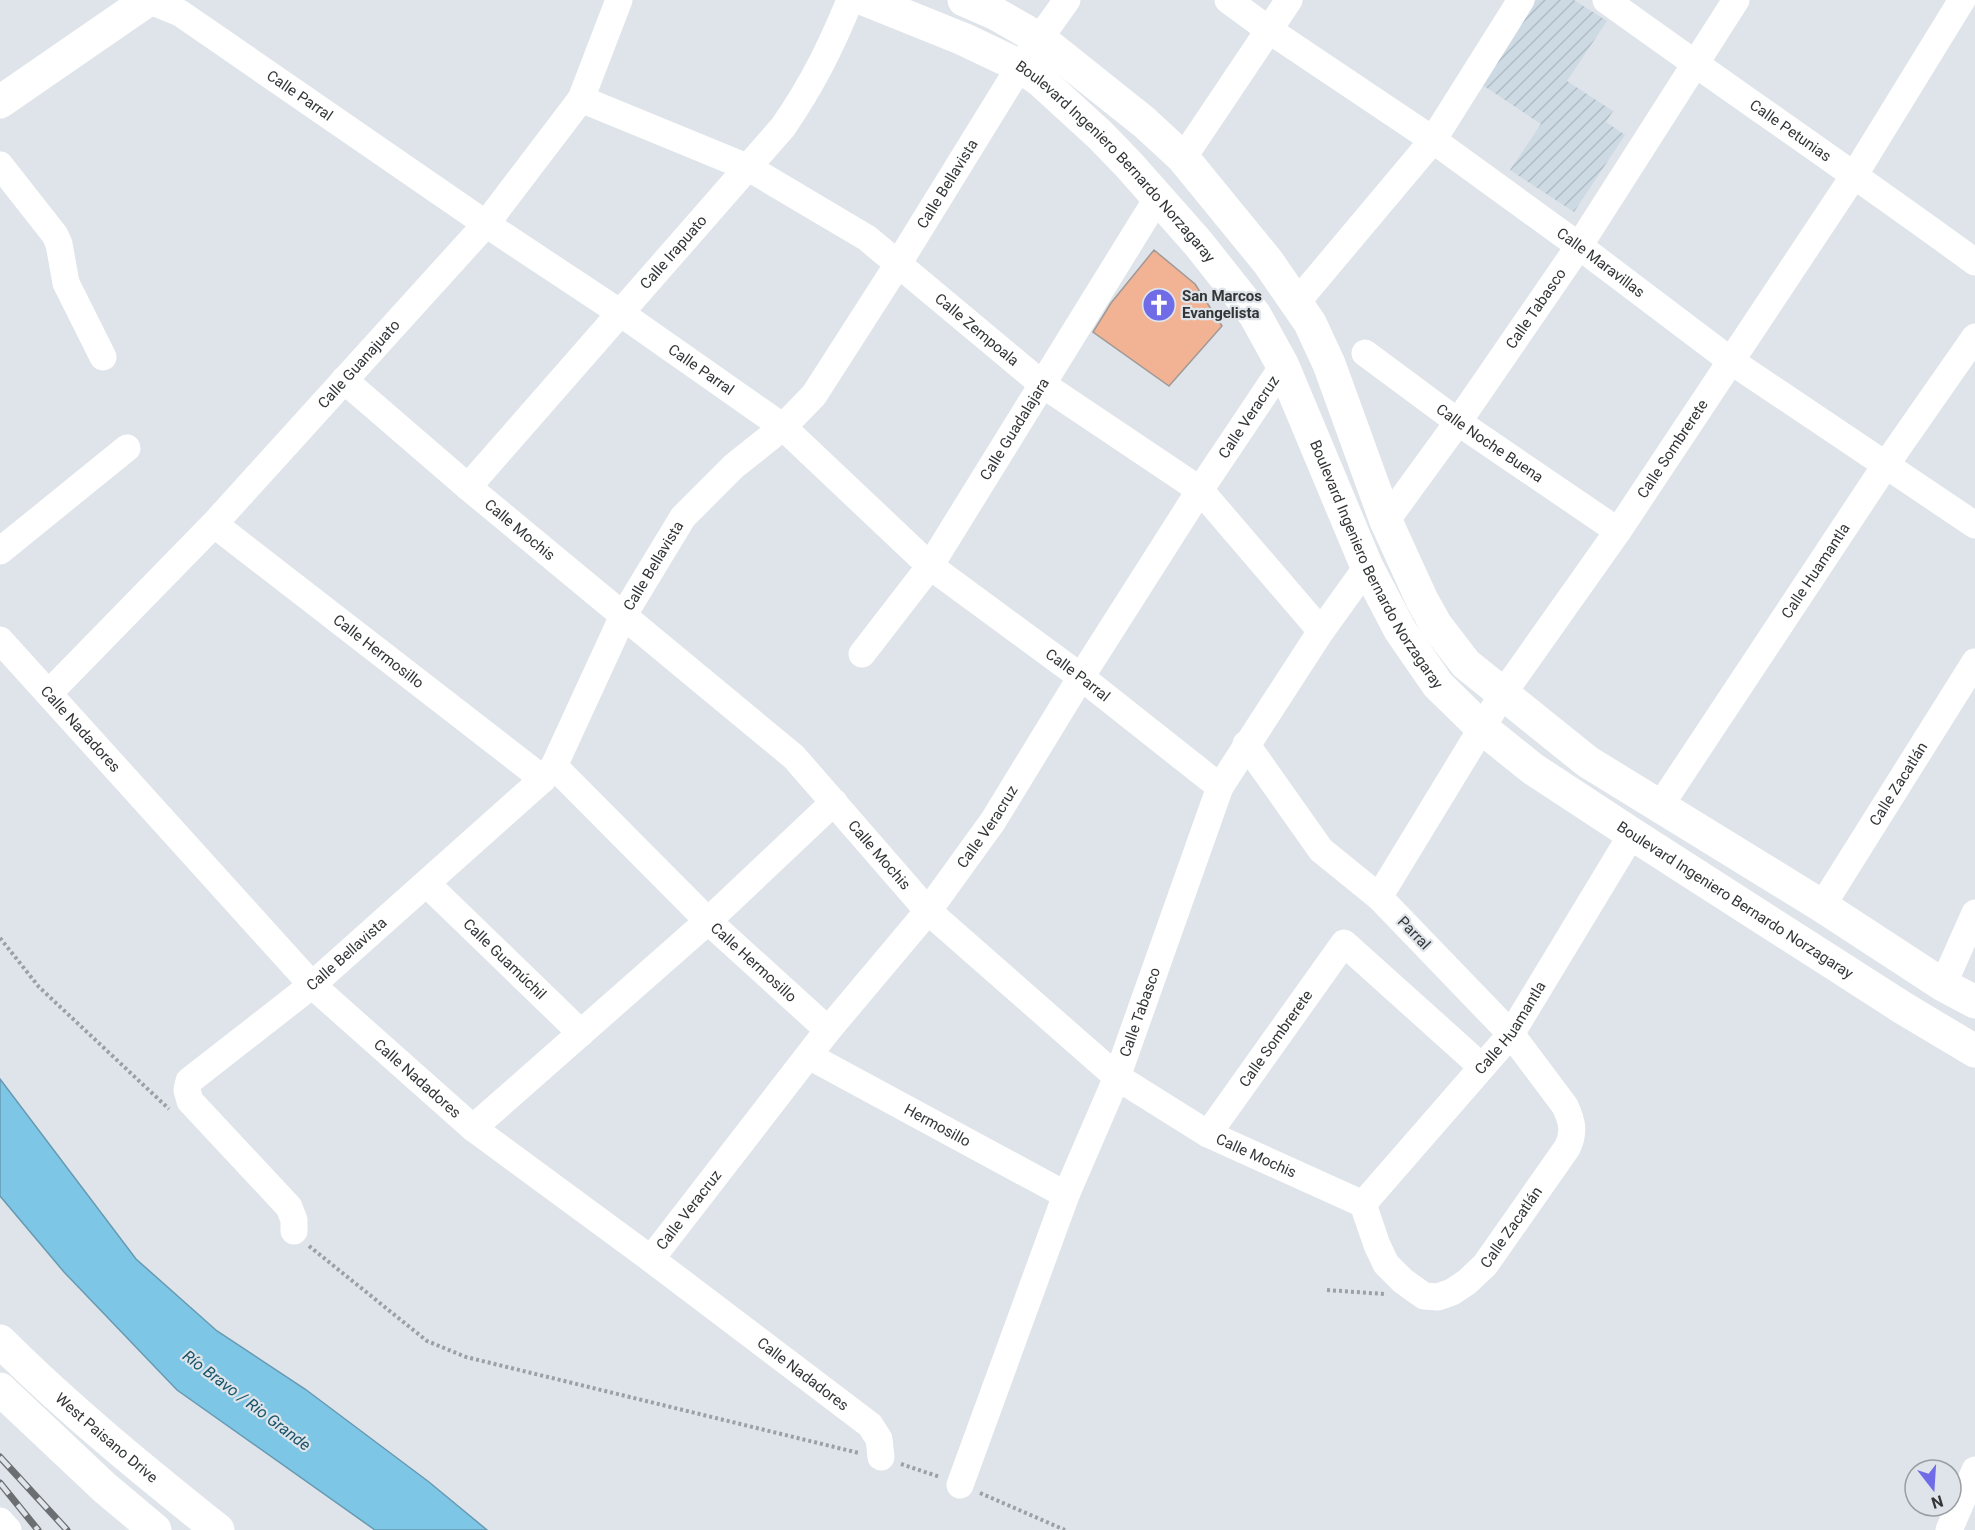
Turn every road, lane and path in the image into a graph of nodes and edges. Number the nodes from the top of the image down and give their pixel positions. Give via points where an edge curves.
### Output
1 (148, 0) edge
2 (619, 0) edge
3 (850, 0) edge
4 (866, 0) edge
5 (964, 0) edge
6 (1067, 0) edge
7 (1228, 0) edge
8 (1289, 0) edge
9 (1521, 0) edge
10 (1606, 0) edge
11 (1736, 0) edge
12 (1962, 0) edge
13 (1269, 30) junction
14 (1040, 39) junction
15 (1694, 64) junction
16 (1020, 66) junction
17 (581, 99) junction
18 (0, 102) edge
19 (1432, 140) junction
20 (1183, 158) junction
21 (0, 165) edge
22 (749, 168) junction
23 (1855, 174) junction
24 (1158, 197) junction
25 (486, 224) junction
26 (1579, 246) junction
27 (1975, 262) edge
28 (898, 264) junction
29 (1297, 302) junction
30 (620, 312) junction
31 (1975, 337) edge
32 (1365, 353) dead end
33 (103, 357) dead end
34 (1731, 361) junction
35 (1283, 366) junction
36 (344, 380) junction
37 (1042, 384) junction
38 (1458, 422) junction
39 (783, 427) junction
40 (127, 448) dead end
41 (1885, 466) junction
42 (468, 487) junction
43 (1200, 490) junction
44 (1386, 521) junction
45 (214, 524) junction
46 (1975, 525) edge
47 (1618, 531) junction
48 (0, 551) edge
49 (930, 566) junction
50 (1367, 567) junction
51 (623, 616) junction
52 (1321, 631) junction
53 (0, 640) edge
54 (862, 654) dead end
55 (1975, 662) edge
56 (1081, 677) junction
57 (49, 693) junction
58 (1502, 695) junction
59 (1482, 728) junction
60 (1246, 744) junction
61 (548, 772) junction
62 (1220, 787) junction
63 (834, 802) junction
64 (1660, 806) junction
65 (1632, 834) junction
66 (427, 884) junction
67 (1379, 897) junction
68 (1822, 906) junction
69 (928, 911) junction
70 (1975, 913) edge
71 (708, 921) junction
72 (0, 938) edge
73 (312, 985) junction
74 (1943, 985) junction
75 (1975, 1002) edge
76 (828, 1030) junction
77 (581, 1033) junction
78 (1511, 1034) junction
79 (1975, 1051) edge
80 (809, 1056) junction
81 (1482, 1067) junction
82 (1118, 1077) junction
83 (174, 1114) dead end
84 (473, 1128) junction
85 (1572, 1129) joint
86 (1208, 1134) junction
87 (1065, 1195) junction
88 (1363, 1204) junction
89 (294, 1231) joint
90 (651, 1259) junction
91 (1328, 1290) dead end
92 (1424, 1296) junction
93 (5, 1356) edge
94 (0, 1389) edge
95 (881, 1457) joint
96 (1975, 1470) edge
97 (960, 1485) dead end
98 (0, 1521) edge
99 (8, 1530) edge
100 (155, 1530) edge
101 (218, 1530) edge
102 (1949, 1530) edge

1 - 18 main road
1 - 25 street, Calle Parral via 180,13
2 - 17 street, Calle Guanajuato
3 - 22 street, Calle Irapuato via 827,55 803,98
4 - 16 main road, Boulevard Ingeniero Bernardo Norzagaray
5 - 14 main road, Boulevard Ingeniero Bernardo Norzagaray
6 - 14 street, Calle Bellavista
7 - 13 street, Calle Maravillas
8 - 13 street
9 - 19 street
10 - 15 street, Calle Petunias
11 - 15 street, Calle Tabasco
12 - 23 street, Calle Sombrerete
13 - 19 street, Calle Maravillas
13 - 20 street
14 - 16 street, Calle Bellavista
14 - 20 main road, Boulevard Ingeniero Bernardo Norzagaray
15 - 23 street, Calle Petunias
15 - 26 street, Calle Tabasco
16 - 24 main road, Boulevard Ingeniero Bernardo Norzagaray via 1100,135
16 - 28 street, Calle Bellavista
17 - 22 street, Calle Zempoala
17 - 25 street, Calle Guanajuato
19 - 26 street, Calle Maravillas
19 - 29 street
20 - 29 main road, Boulevard Ingeniero Bernardo Norzagaray
21 - 33 street via 54,234 63,277
22 - 28 street, Calle Zempoala via 867,238
22 - 30 street, Calle Irapuato
23 - 27 street, Calle Petunias
23 - 34 street, Calle Sombrerete
24 - 35 main road, Boulevard Ingeniero Bernardo Norzagaray via 1255,315
24 - 37 street, Calle Guadalajara
25 - 30 street, Calle Parral
25 - 36 street, Calle Guanajuato
26 - 34 street, Calle Maravillas
26 - 38 street, Calle Tabasco
28 - 37 street, Calle Zempoala
28 - 39 street, Calle Bellavista via 814,395
29 - 44 main road, Boulevard Ingeniero Bernardo Norzagaray via 1329,364
30 - 39 street, Calle Parral
30 - 42 street, Calle Irapuato
31 - 41 street, Calle Huamantla
32 - 38 street, Calle Noche Buena
34 - 41 street, Calle Maravillas
34 - 47 street, Calle Sombrerete
35 - 43 street, Calle Veracruz
35 - 50 main road, Boulevard Ingeniero Bernardo Norzagaray
36 - 42 street, Calle Mochis
36 - 45 street, Calle Guanajuato
37 - 43 street, Calle Zempoala
37 - 49 street, Calle Guadalajara
38 - 44 street, Calle Tabasco
38 - 47 street, Calle Noche Buena
39 - 49 street, Calle Parral
39 - 51 street, Calle Bellavista via 734,466 683,517
40 - 48 street
41 - 46 street, Calle Maravillas
41 - 64 street, Calle Huamantla
42 - 51 street, Calle Mochis
43 - 52 street, Calle Zempoala
43 - 56 street, Calle Veracruz
44 - 58 main road, Boulevard Ingeniero Bernardo Norzagaray via 1436,625 1466,664
45 - 57 street, Calle Guanajuato
45 - 61 street, Calle Hermosillo
47 - 58 street, Calle Sombrerete
49 - 54 street, Calle Guadalajara
49 - 56 street, Calle Parral
50 - 52 street, Calle Tabasco
50 - 59 main road, Boulevard Ingeniero Bernardo Norzagaray via 1416,655 1438,685
51 - 61 street, Calle Bellavista
51 - 63 street, Calle Mochis via 794,757
52 - 60 street, Calle Tabasco
53 - 57 street, Calle Nadadores
55 - 68 street, Calle Zacatlán
56 - 62 street, Calle Parral
56 - 69 street, Calle Veracruz via 993,821
57 - 73 street, Calle Nadadores
58 - 59 street, Calle Sombrerete
58 - 64 main road, Boulevard Ingeniero Bernardo Norzagaray via 1588,762
59 - 65 main road, Boulevard Ingeniero Bernardo Norzagaray via 1533,769
59 - 67 street, Calle Sombrerete
60 - 62 street, Calle Tabasco
60 - 67 street, Parral via 1321,850
61 - 66 street, Calle Bellavista
61 - 71 street, Calle Hermosillo
62 - 82 street, Calle Tabasco
63 - 69 street, Calle Mochis
63 - 71 street
64 - 68 main road, Boulevard Ingeniero Bernardo Norzagaray
65 - 78 street, Calle Huamantla
65 - 79 main road, Boulevard Ingeniero Bernardo Norzagaray
66 - 73 street, Calle Bellavista
66 - 77 street, Calle Guamúchil
67 - 78 street, Parral
68 - 74 main road, Boulevard Ingeniero Bernardo Norzagaray
69 - 76 street, Calle Veracruz
69 - 82 street, Calle Mochis
70 - 74 street
71 - 76 street, Calle Hermosillo
71 - 77 street
72 - 83 path via 39,987
73 - 84 street, Calle Nadadores
73 - 89 street, Calle Bellavista via 189,1081 187,1090 190,1101 289,1207
74 - 75 main road, Boulevard Ingeniero Bernardo Norzagaray
76 - 80 street, Calle Veracruz
77 - 84 street
78 - 81 street, Calle Huamantla
78 - 85 street, Parral via 1565,1106
80 - 87 street, Hermosillo
80 - 90 street, Calle Veracruz
81 - 86 street, Calle Sombrerete via 1344,943
81 - 88 street, Calle Huamantla
82 - 86 street, Calle Mochis
82 - 87 street, Calle Tabasco
84 - 90 street, Calle Nadadores
85 - 92 street, Calle Zacatlán via 1567,1148 1485,1265 1452,1292
86 - 88 street, Calle Mochis
87 - 97 street, Calle Tabasco
88 - 92 street via 1386,1264
89 - 95 path via 427,1341 466,1357
90 - 95 street, Calle Nadadores via 870,1425 879,1439
91 - 92 path
93 - 101 main road, West Paisano Drive
94 - 100 main road
96 - 102 street
98 - 99 street

